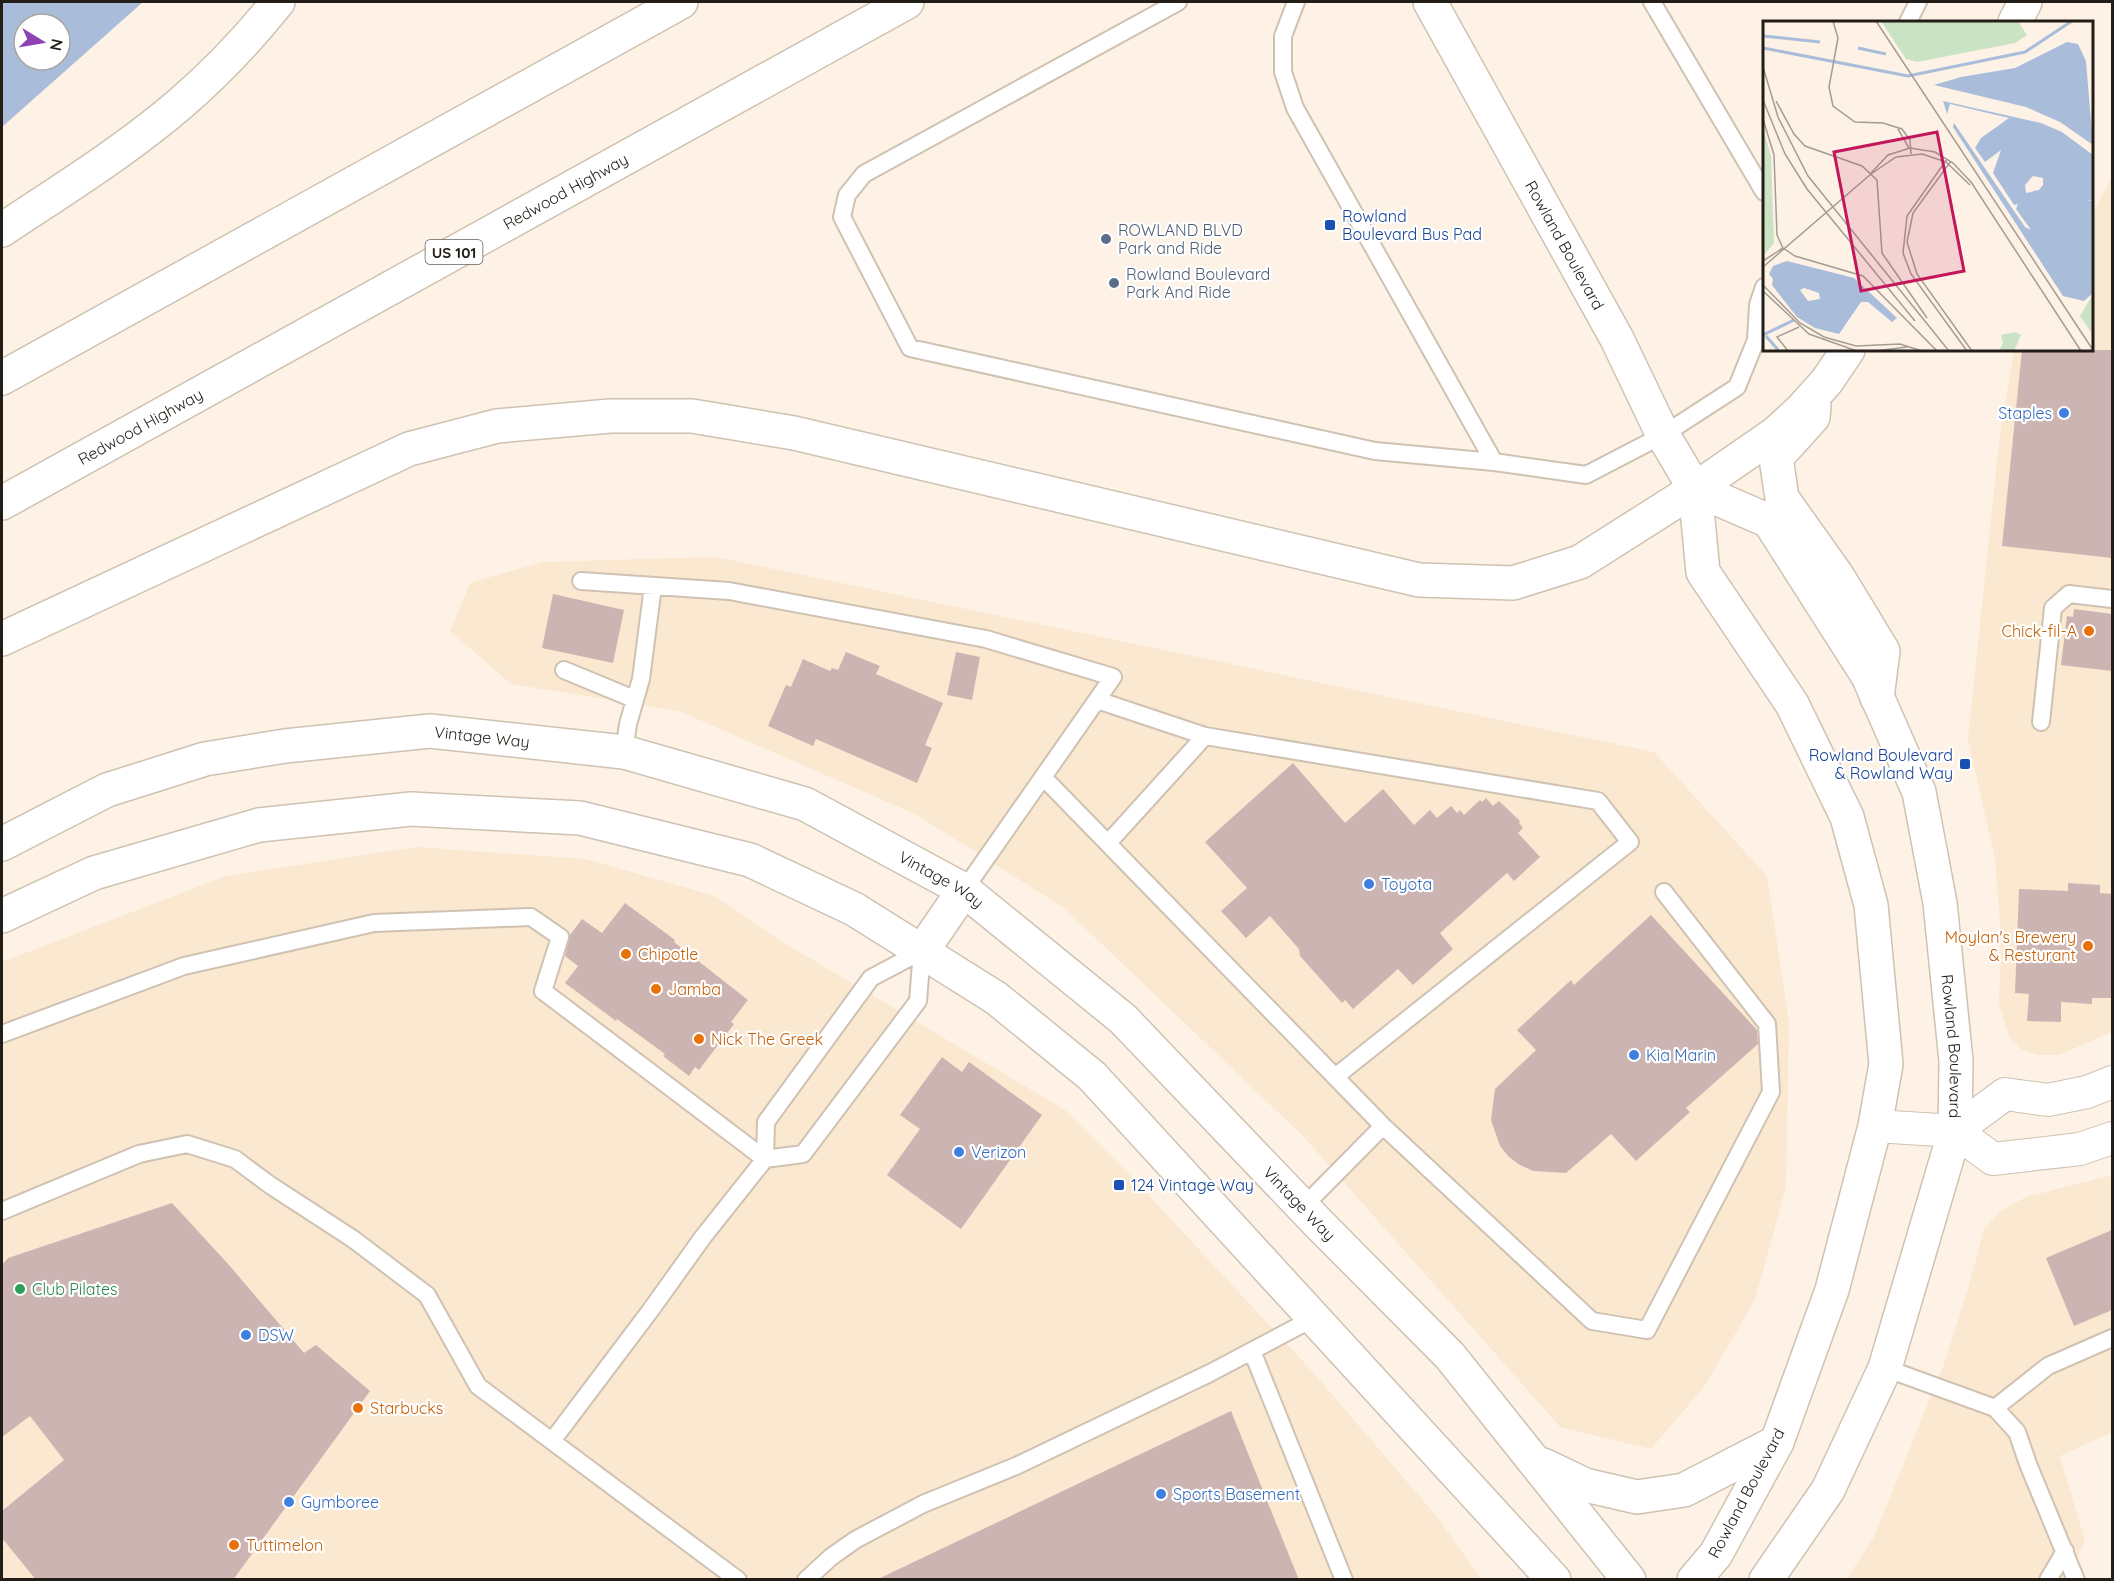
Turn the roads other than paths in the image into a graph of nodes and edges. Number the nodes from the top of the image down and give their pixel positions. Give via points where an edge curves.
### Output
1 (278, 2) edge
2 (681, 2) edge
3 (907, 2) edge
4 (1178, 2) edge
5 (1296, 2) edge
6 (1430, 2) edge
7 (1652, 2) edge
8 (1918, 2) edge
9 (2025, 2) edge
10 (1908, 21) edge
11 (2016, 21) edge
12 (1763, 190) edge
13 (2, 230) edge
14 (1763, 290) edge
15 (1760, 335) edge
16 (1847, 351) edge
17 (2, 378) edge
18 (1814, 395) junction
19 (1663, 435) junction
20 (1494, 462) junction
21 (1695, 489) junction
22 (2, 503) edge
23 (581, 581) dead end
24 (653, 586) junction
25 (2112, 598) edge
26 (2, 639) edge
27 (564, 670) dead end
28 (1878, 698) junction
29 (634, 699) junction
30 (1097, 700) junction
31 (2041, 722) dead end
32 (1204, 736) junction
33 (624, 752) junction
34 (1043, 777) junction
35 (1108, 843) junction
36 (2, 844) edge
37 (964, 890) junction
38 (1664, 892) dead end
39 (2, 916) edge
40 (922, 951) junction
41 (2, 1034) edge
42 (1335, 1077) junction
43 (2112, 1082) edge
44 (1383, 1126) junction
45 (1875, 1126) junction
46 (1955, 1131) junction
47 (2112, 1138) edge
48 (765, 1159) junction
49 (1303, 1207) junction
50 (2, 1211) edge
51 (1314, 1318) junction
52 (2112, 1338) edge
53 (1252, 1351) junction
54 (1885, 1368) junction
55 (1995, 1408) junction
56 (552, 1441) junction
57 (1777, 1442) junction
58 (1534, 1460) junction
59 (2065, 1551) junction
60 (738, 1580) edge
61 (806, 1580) edge
62 (1344, 1580) edge
63 (1554, 1580) edge
64 (1629, 1580) edge
65 (1694, 1580) edge
66 (1766, 1580) edge
67 (2048, 1580) edge
68 (2076, 1580) edge

1 - 13 main road via 180,104
2 - 17 main road
3 - 22 main road, Redwood Highway / US 101
4 - 20 lane via 864,174 847,195 842,217 910,348 1375,451
5 - 20 lane via 1283,36 1283,72 1295,108
6 - 19 main road, Rowland Boulevard via 1617,339
7 - 12 lane
8 - 10 lane
9 - 11 main road
14 - 15 lane via 1758,305
15 - 19 lane via 1737,387
16 - 18 main road
18 - 21 main road via 1776,434
18 - 28 main road via 1813,417 1776,458 1782,498 1838,577 1883,651
19 - 20 lane via 1586,475
19 - 21 main road, Rowland Boulevard
21 - 26 main road via 1580,562 1513,583 1419,580 794,433 692,416 610,416 497,426 410,450
21 - 28 main road, Rowland Boulevard via 1769,522 1868,675
21 - 45 main road, Rowland Boulevard via 1703,572 1792,704 1847,817 1871,905 1886,1064
23 - 24 lane
24 - 29 lane via 641,679
24 - 30 lane via 729,591 986,639 1113,677
25 - 31 lane via 2069,594 2053,608
27 - 29 lane
28 - 46 main road, Rowland Boulevard via 1919,792 1938,891 1956,1061
29 - 33 lane
30 - 32 lane
30 - 34 lane
32 - 35 lane
32 - 42 lane via 1598,801 1630,842
33 - 36 main road, Vintage Way via 430,731 285,746 205,759 107,790
33 - 37 main road, Vintage Way via 805,804
34 - 35 lane
34 - 37 lane
35 - 42 lane
37 - 40 main road
37 - 49 main road, Vintage Way via 1123,1019
38 - 44 lane via 1767,1024 1771,1092 1647,1330 1592,1321
39 - 40 main road via 94,873 259,825 411,809 579,818 750,860 854,909
40 - 48 lane via 871,978 766,1122
40 - 48 lane via 918,1001 803,1154
40 - 51 main road via 996,998 1092,1076
41 - 48 lane via 184,966 374,923 531,917 560,937 543,991
42 - 44 lane
43 - 46 street via 2048,1100 2005,1094
44 - 49 lane
45 - 46 street
45 - 57 main road, Rowland Boulevard via 1832,1290
46 - 47 street via 1993,1159 2079,1149
46 - 54 main road, Rowland Boulevard
48 - 56 lane
49 - 58 main road, Vintage Way via 1450,1356
50 - 56 lane via 139,1154 187,1144 235,1159 427,1295 478,1386
51 - 53 lane
51 - 63 main road
52 - 55 lane via 2048,1366
53 - 61 lane via 1016,1466 922,1504 855,1540
53 - 62 lane
54 - 55 lane
54 - 66 main road, Rowland Boulevard via 1828,1490
55 - 59 lane via 2017,1432
56 - 60 lane
57 - 58 main road via 1684,1490 1637,1497 1585,1485
57 - 65 main road, Rowland Boulevard via 1716,1554
58 - 64 main road, Vintage Way
59 - 67 lane
59 - 68 lane

